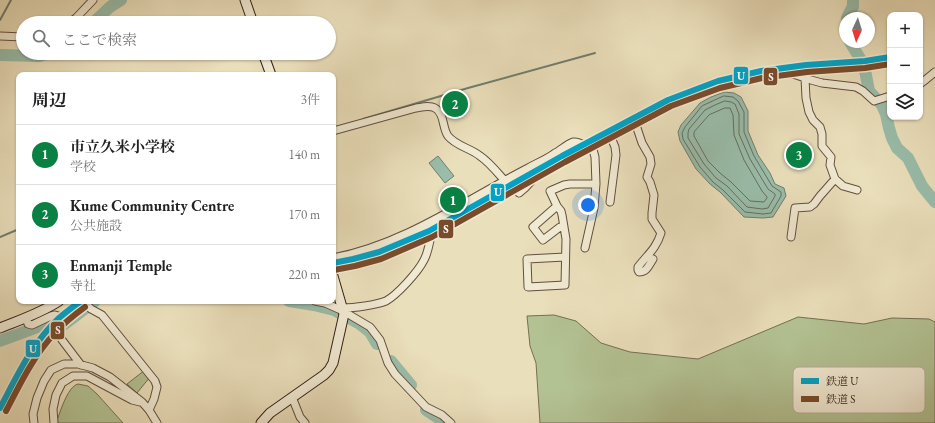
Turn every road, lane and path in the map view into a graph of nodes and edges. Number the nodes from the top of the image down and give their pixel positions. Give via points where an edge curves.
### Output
1 (92, 0) edge
2 (245, 0) edge
3 (78, 16) edge
4 (250, 16) edge
5 (0, 36) edge
6 (16, 37) edge
7 (266, 60) edge
8 (270, 72) edge
9 (935, 72) edge
10 (805, 78) junction
11 (923, 82) edge
12 (887, 97) edge
13 (635, 122) junction
14 (336, 130) edge
15 (610, 135) junction
16 (590, 146) junction
17 (836, 179) junction
18 (504, 180) junction
19 (596, 184) junction
20 (857, 190) dead end
21 (519, 193) dead end
22 (610, 202) dead end
23 (557, 206) junction
24 (564, 227) junction
25 (431, 236) dead end
26 (791, 237) dead end
27 (585, 248) dead end
28 (336, 257) edge
29 (565, 257) junction
30 (653, 259) dead end
31 (336, 287) edge
32 (54, 304) edge
33 (88, 304) edge
34 (327, 304) edge
35 (343, 313) junction
36 (26, 318) junction
37 (0, 328) edge
38 (62, 340) dead end
39 (81, 365) junction
40 (292, 397) junction
41 (142, 402) junction
42 (149, 410) junction
43 (34, 423) edge
44 (54, 423) edge
45 (157, 423) edge
46 (261, 423) edge
47 (305, 423) edge
48 (451, 423) edge

1 - 3 street
2 - 4 street
5 - 6 street
7 - 8 street
9 - 11 street
10 - 12 street via 856,87 874,101
10 - 13 street via 783,73 731,82 670,104
10 - 17 street via 809,112 820,126 822,146 831,157 830,165
13 - 15 street
13 - 30 street via 650,157 651,164 647,177 654,195 652,219 661,233 658,242 638,266 638,270 645,271
14 - 18 street via 416,108 435,108 441,115 447,135 480,155
15 - 16 street
15 - 22 street via 616,154
16 - 18 street via 573,142
16 - 19 street via 595,157
16 - 21 street via 538,174
17 - 20 street via 843,186
17 - 26 street via 810,207 795,208
18 - 28 street via 401,237
19 - 23 street via 570,184 550,191
19 - 27 street via 594,208
23 - 24 street via 561,211
23 - 24 street via 533,227 543,240
24 - 29 street
25 - 35 street via 424,260 392,297
29 - 29 street via 527,259 528,286 565,285
31 - 35 street
32 - 36 street
33 - 36 street via 65,318 55,315 32,325 28,324
33 - 42 street via 102,315 155,381 157,387
34 - 35 street
35 - 40 street via 333,363 329,370
35 - 48 street via 370,327 380,340 395,374 426,406
36 - 37 street
38 - 39 street
39 - 41 street via 110,377
39 - 43 street via 64,364 51,370 37,398 33,414
40 - 46 street
40 - 47 street
41 - 42 street
41 - 44 street via 132,400 87,376 73,376 62,383 56,395
42 - 45 street

